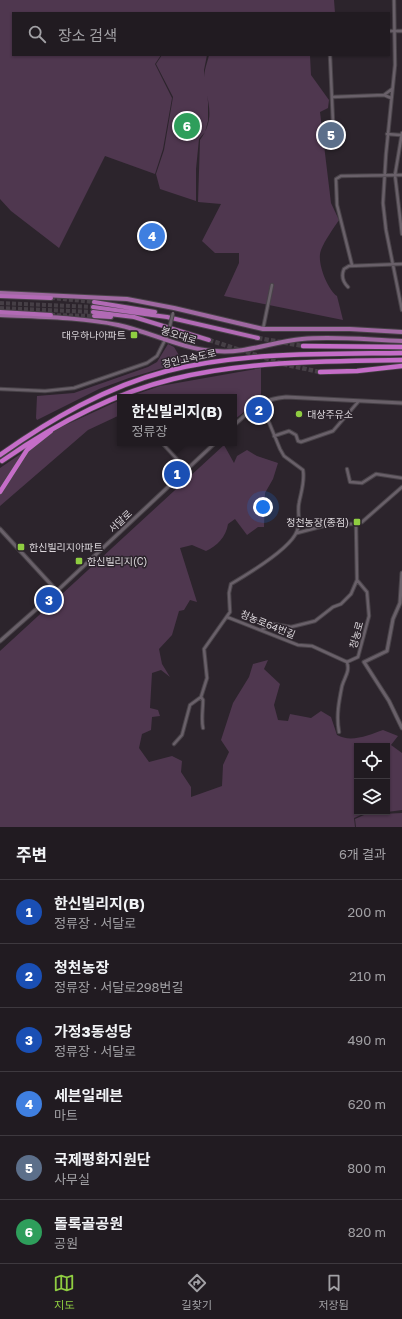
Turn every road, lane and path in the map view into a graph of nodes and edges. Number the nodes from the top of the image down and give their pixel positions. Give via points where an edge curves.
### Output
1 (394, 0) edge
2 (390, 31) edge
3 (396, 31) junction
4 (402, 31) edge
5 (330, 56) edge
6 (392, 89) junction
7 (384, 95) junction
8 (332, 97) junction
9 (391, 98) junction
10 (387, 134) junction
11 (401, 134) edge
12 (334, 144) dead end
13 (384, 174) junction
14 (395, 175) junction
15 (402, 175) edge
16 (402, 234) edge
17 (393, 264) junction
18 (402, 264) edge
19 (352, 265) junction
20 (272, 285) dead end
21 (348, 287) dead end
22 (0, 293) edge
23 (0, 296) edge
24 (51, 298) tunnel mouth
25 (93, 304) tunnel mouth
26 (174, 310) junction
27 (402, 310) edge
28 (0, 314) edge
29 (93, 314) tunnel mouth
30 (51, 315) tunnel mouth
31 (263, 329) junction
32 (402, 332) edge
33 (258, 338) tunnel mouth
34 (165, 339) junction
35 (209, 340) tunnel mouth
36 (402, 341) edge
37 (303, 346) tunnel mouth
38 (402, 347) edge
39 (402, 353) edge
40 (402, 360) edge
41 (402, 366) edge
42 (320, 372) tunnel mouth
43 (0, 389) edge
44 (126, 394) edge
45 (117, 397) edge
46 (261, 402) junction
47 (358, 402) junction
48 (402, 403) edge
49 (237, 423) edge
50 (57, 425) junction
51 (274, 436) junction
52 (165, 446) edge
53 (212, 446) edge
54 (0, 455) edge
55 (1, 462) edge
56 (348, 469) dead end
57 (186, 470) junction
58 (402, 478) edge
59 (402, 487) edge
60 (0, 492) edge
61 (356, 524) junction
62 (0, 530) edge
63 (297, 533) junction
64 (402, 573) edge
65 (357, 580) junction
66 (57, 591) junction
67 (227, 616) junction
68 (261, 630) junction
69 (0, 641) edge
70 (358, 657) junction
71 (347, 662) junction
72 (364, 662) junction
73 (201, 697) junction
74 (202, 728) dead end
75 (402, 728) edge
76 (339, 732) dead end
77 (174, 744) dead end

1 - 3 street
2 - 3 street
3 - 4 street
3 - 6 street
5 - 8 street
6 - 7 street
6 - 9 street
7 - 8 street
7 - 9 street
8 - 12 street
9 - 10 street
10 - 11 street
10 - 13 street
11 - 14 street
13 - 14 street
13 - 17 street via 384,215
13 - 19 street via 341,176 336,179 337,205
14 - 15 street
14 - 16 street
17 - 18 street
17 - 19 street
17 - 27 street
19 - 21 street via 343,272 343,280
20 - 31 street
22 - 26 main road via 127,299
23 - 24 highway
25 - 33 highway, 봉오대로
26 - 31 main road
26 - 34 street, bridge
28 - 30 highway
28 - 34 main road, 봉오대로 via 116,324
29 - 35 highway, 봉오대로 via 134,317
31 - 32 main road
34 - 36 main road, 봉오대로 via 217,352 247,350 303,339
34 - 43 street via 157,356 147,363 74,388 46,391
37 - 38 highway
39 - 54 highway, 경인고속도로 via 251,357 166,372 97,397 54,419
40 - 44 highway, 경인고속도로 via 283,364 196,374
41 - 42 highway
45 - 50 highway, 경인고속도로
46 - 47 street via 286,397
46 - 49 street
46 - 51 street
47 - 48 street
47 - 51 street via 333,431 301,442 298,442 296,435 289,431
50 - 55 highway, 경인고속도로
50 - 60 highway via 28,450
51 - 63 street via 284,456 303,470
52 - 57 street
53 - 57 street, 서달로
56 - 58 street via 350,482 362,483 376,474
57 - 66 street, 서달로
59 - 61 street via 362,522
61 - 63 street via 331,524
61 - 65 street
62 - 66 street
63 - 67 street via 282,548 231,584 230,612
64 - 72 street via 400,604 393,618 387,651
65 - 68 street via 351,594 315,621 291,627 273,624
65 - 70 street, 청농로 via 367,592 370,616
66 - 69 street, 서달로
67 - 68 street, 청농로64번길
67 - 73 street via 204,649 207,678
68 - 71 street, 청농로64번길 via 298,645 312,646
70 - 71 street, 청농로
70 - 72 street
71 - 76 street, 청농로 via 349,670 343,682 337,716
72 - 75 street via 389,701
73 - 74 street
73 - 77 street via 190,705 182,735

